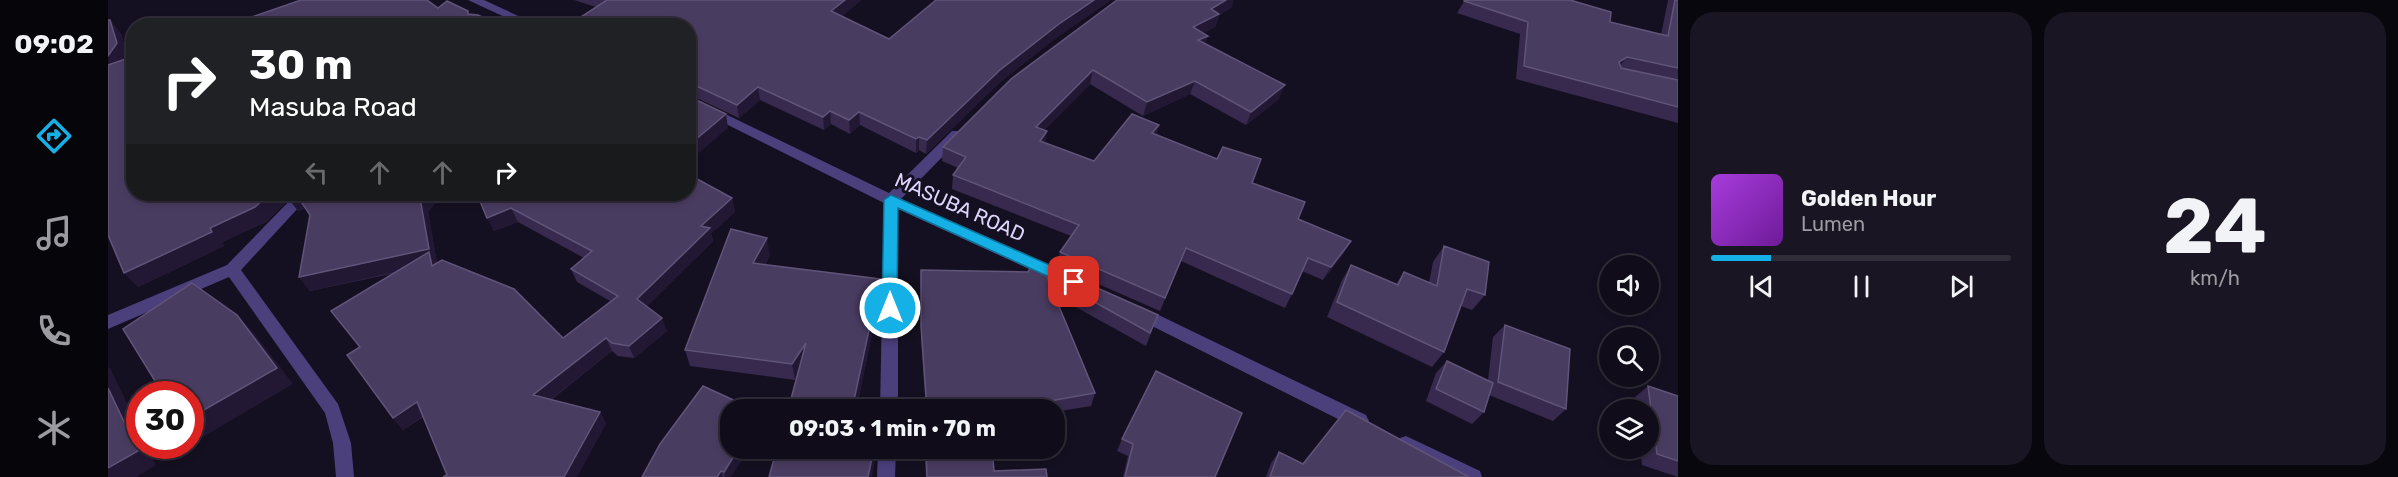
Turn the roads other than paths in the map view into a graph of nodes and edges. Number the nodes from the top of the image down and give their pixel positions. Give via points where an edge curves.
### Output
1 (474, 0) edge
2 (501, 11) junction
3 (491, 18) edge
4 (517, 18) edge
5 (696, 104) edge
6 (964, 128) edge
7 (891, 200) junction
8 (296, 201) edge
9 (232, 269) junction
10 (1081, 285) edge
11 (1124, 304) edge
12 (108, 322) edge
13 (890, 399) edge
14 (887, 459) edge
15 (345, 477) edge
16 (886, 477) edge
17 (1473, 477) edge

1 - 2 street
2 - 3 street
2 - 4 street
5 - 7 street, MASUBA ROAD
6 - 7 street
7 - 10 street, MASUBA ROAD
7 - 13 street
8 - 9 street
9 - 12 street
9 - 15 street via 332,409 346,458
11 - 17 street
14 - 16 street

